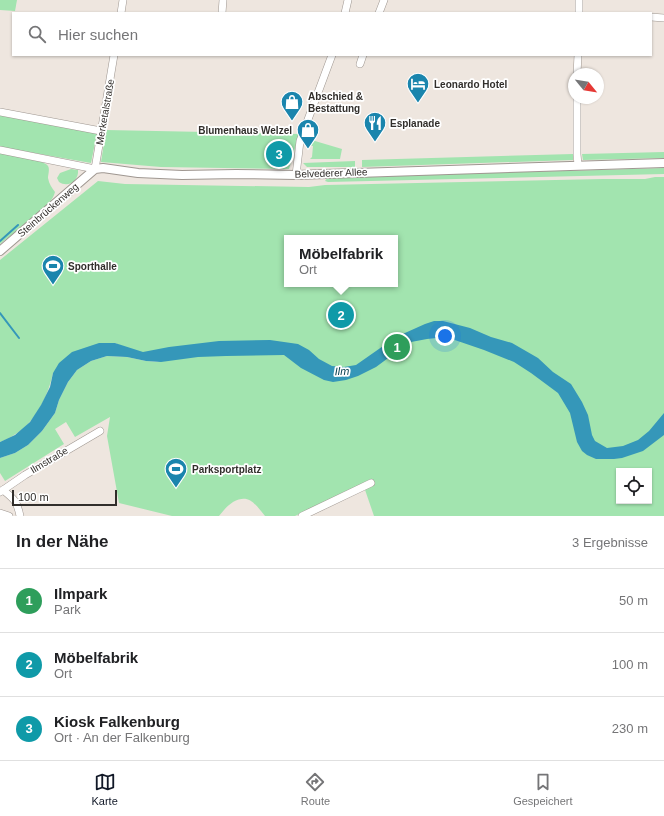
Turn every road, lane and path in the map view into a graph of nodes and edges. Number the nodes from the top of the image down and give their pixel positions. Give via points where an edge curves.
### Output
1 (123, 0) edge
2 (223, 0) edge
3 (348, 0) edge
4 (384, 0) edge
5 (579, 0) edge
6 (121, 12) edge
7 (222, 12) edge
8 (345, 12) edge
9 (379, 12) edge
10 (579, 12) edge
11 (652, 17) edge
12 (664, 18) edge
13 (114, 56) edge
14 (332, 56) edge
15 (363, 56) edge
16 (578, 56) edge
17 (360, 64) dead end
18 (578, 68) edge
19 (577, 104) edge
20 (0, 112) edge
21 (101, 131) junction
22 (0, 150) edge
23 (664, 163) edge
24 (578, 165) junction
25 (96, 169) junction
26 (296, 175) junction
27 (0, 251) edge
28 (100, 431) dead end
29 (371, 483) dead end
30 (1, 491) edge
31 (0, 513) edge
32 (9, 516) edge
33 (20, 516) edge
34 (302, 516) edge

1 - 6 street
2 - 7 street
3 - 8 street
4 - 9 street
5 - 10 street
11 - 12 street
13 - 21 street, Merketalstraße
14 - 26 street via 300,141
15 - 17 street
16 - 18 street
19 - 24 street
20 - 21 street
21 - 25 street, Merketalstraße
22 - 25 street, Belvederer Allee
23 - 24 street, Belvederer Allee
24 - 26 street, Belvederer Allee
25 - 26 street, Belvederer Allee via 182,175
25 - 27 street, Steinbrückenweg
28 - 30 street, Ilmstraße
29 - 34 street
30 - 33 street via 13,498 18,505
31 - 32 street

